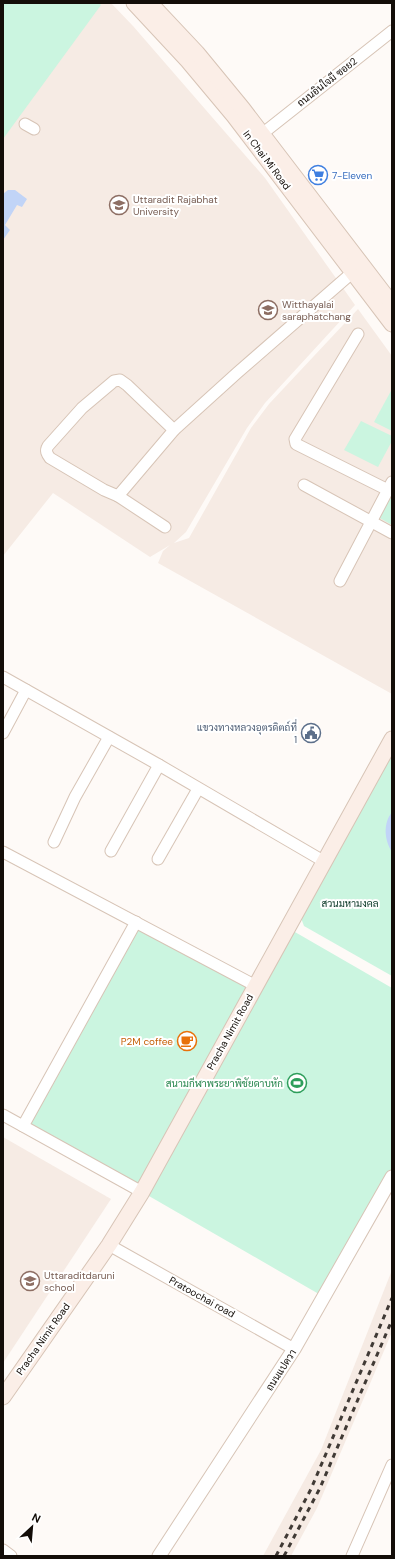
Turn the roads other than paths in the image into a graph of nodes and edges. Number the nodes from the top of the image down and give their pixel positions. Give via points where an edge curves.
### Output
1 (134, 3) edge
2 (153, 4) edge
3 (392, 31) edge
4 (257, 138) junction
5 (357, 269) junction
6 (392, 304) edge
7 (392, 324) edge
8 (358, 334) dead end
9 (174, 430) junction
10 (304, 485) dead end
11 (390, 486) edge
12 (118, 496) junction
13 (371, 522) junction
14 (165, 527) dead end
15 (392, 533) edge
16 (340, 581) dead end
17 (3, 677) edge
18 (26, 690) junction
19 (3, 733) edge
20 (109, 737) junction
21 (392, 739) edge
22 (159, 766) junction
23 (198, 789) junction
24 (54, 842) dead end
25 (111, 851) dead end
26 (3, 852) edge
27 (158, 859) dead end
28 (325, 862) junction
29 (136, 922) junction
30 (256, 986) junction
31 (3, 1115) edge
32 (23, 1126) junction
33 (392, 1177) edge
34 (142, 1192) junction
35 (109, 1245) junction
36 (294, 1349) junction
37 (3, 1397) edge
38 (392, 1465) edge
39 (3, 1550) edge
40 (11, 1556) edge
41 (159, 1556) edge
42 (352, 1556) edge

1 - 4 main road, In Chai Mi Road
2 - 4 main road, In Chai Mi Road via 197,53
3 - 4 street, ถนนอินใจมี ซอย2
4 - 5 main road, In Chai Mi Road
5 - 6 main road, In Chai Mi Road
5 - 7 main road, In Chai Mi Road
5 - 9 street
8 - 11 street via 295,439 296,444
9 - 12 street
9 - 12 street via 120,380 114,381 82,408 48,446 46,449 50,458
10 - 13 street
11 - 13 street
12 - 14 street
13 - 15 street
13 - 16 street
17 - 18 street
18 - 19 street
18 - 20 street
20 - 22 street
20 - 24 street via 75,797
21 - 28 main road, Pracha Nimit Road
22 - 23 street
22 - 25 street
23 - 27 street
23 - 28 street
26 - 29 street
28 - 30 main road, Pracha Nimit Road
29 - 30 street
29 - 32 street
30 - 34 main road, Pracha Nimit Road
31 - 32 street
32 - 34 street
33 - 36 street, ถนนแปดวา
34 - 35 main road, Pracha Nimit Road
35 - 36 street, Pratoochai road
35 - 37 main road, Pracha Nimit Road
36 - 41 street, ถนนแปดวา
38 - 42 street
39 - 40 street

